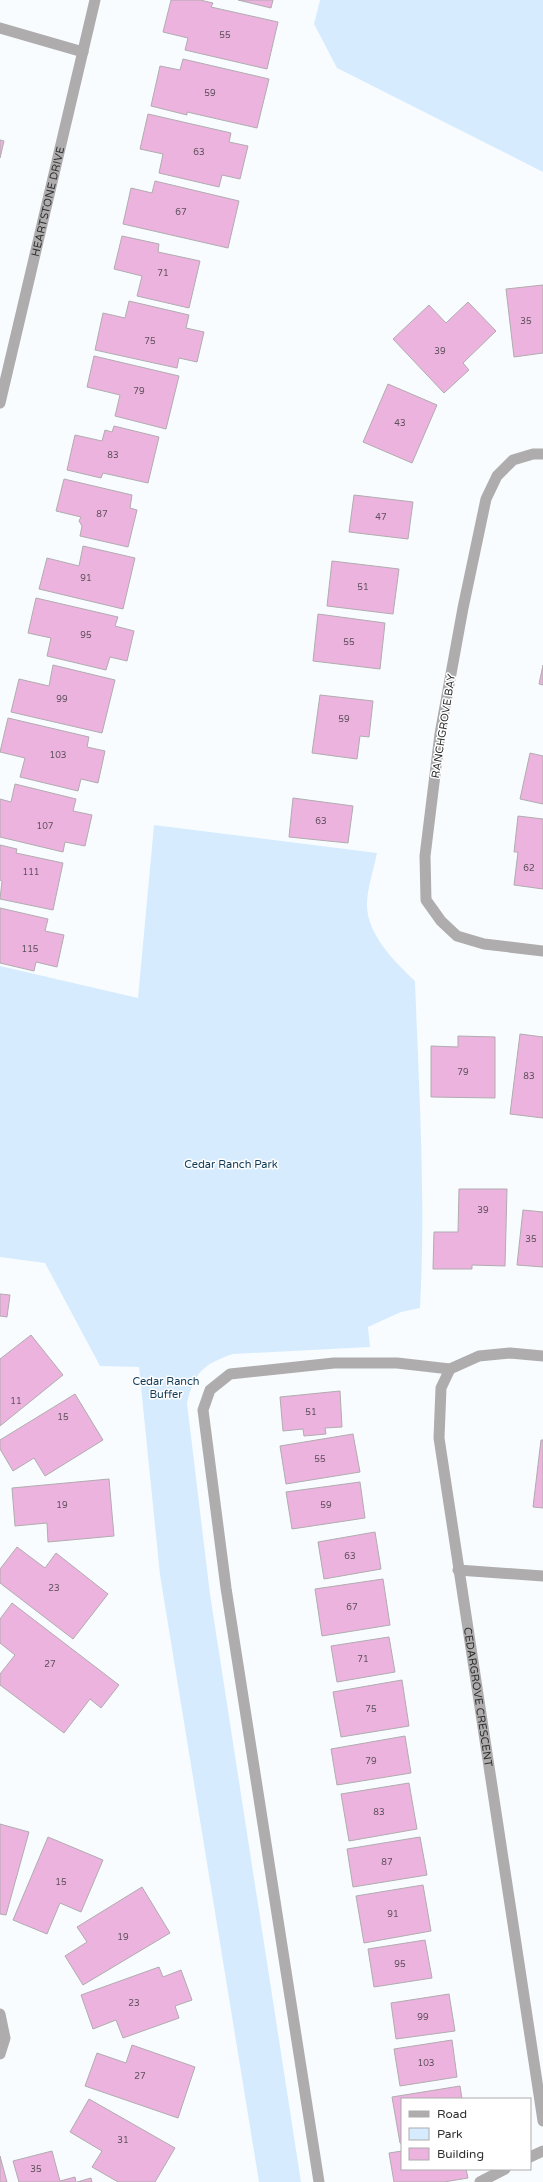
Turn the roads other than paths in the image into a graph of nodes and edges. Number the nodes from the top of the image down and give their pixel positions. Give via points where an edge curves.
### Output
1 (95, 0) edge
2 (0, 28) edge
3 (83, 52) junction
4 (0, 403) edge
5 (543, 454) edge
6 (543, 951) edge
7 (543, 1356) edge
8 (450, 1369) junction
9 (458, 1570) junction
10 (543, 1576) edge
11 (0, 2014) edge
12 (0, 2054) edge
13 (543, 2121) edge
14 (543, 2151) edge
15 (531, 2157) edge
16 (503, 2170) edge
17 (319, 2182) edge
18 (480, 2182) edge

1 - 3 street, HEARTSTONE DRIVE
2 - 3 street
3 - 4 street, HEARTSTONE DRIVE
5 - 6 street, RANCHGROVE BAY via 513,460 497,476 486,499 440,734 426,864 426,900 441,921 457,936 484,944
7 - 8 street via 510,1353 479,1356
8 - 9 street, CEDARGROVE CRESCENT via 441,1388 439,1438
8 - 17 street via 397,1363 334,1364 230,1374 210,1390 203,1410 226,1588
9 - 10 street
9 - 13 street, CEDARGROVE CRESCENT
11 - 12 street via 5,2038
14 - 15 street
16 - 18 street

